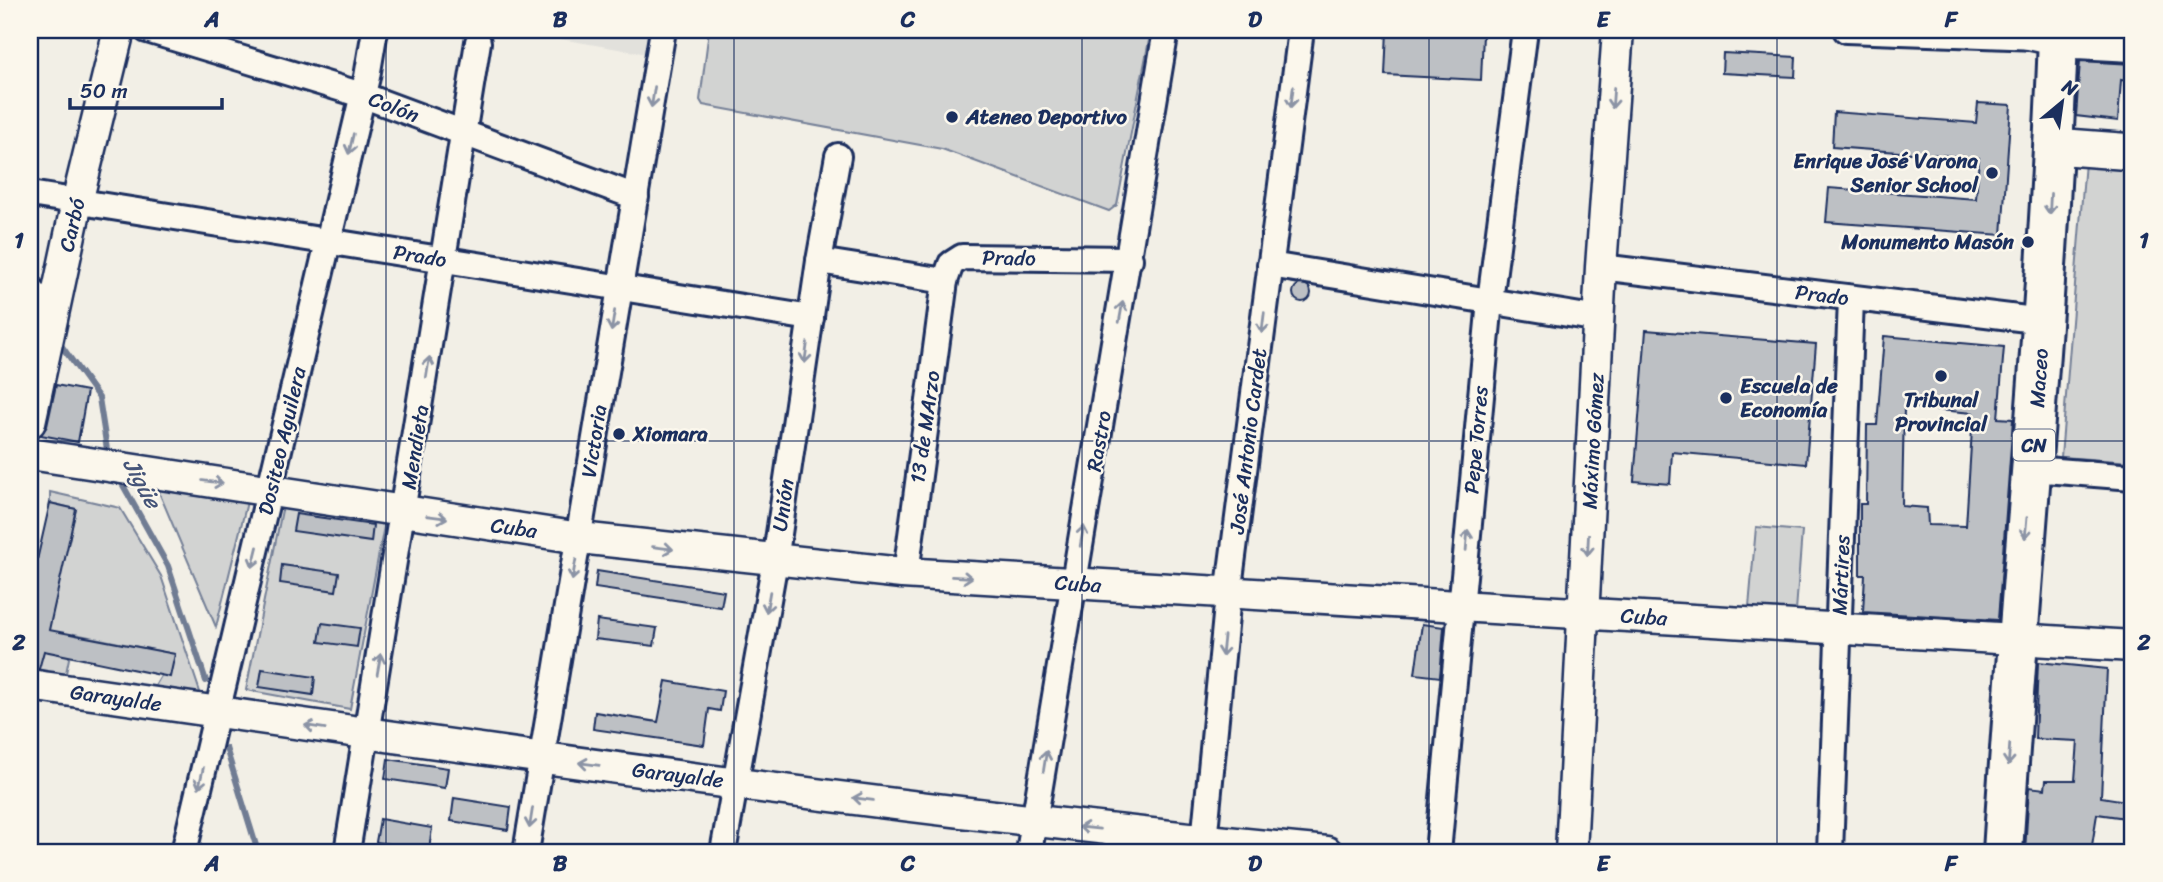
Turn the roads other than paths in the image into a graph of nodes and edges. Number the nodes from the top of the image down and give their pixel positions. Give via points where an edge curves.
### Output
1 (119, 30) edge
2 (147, 30) edge
3 (375, 30) edge
4 (663, 30) edge
5 (1166, 30) edge
6 (1301, 30) edge
7 (1525, 30) edge
8 (1618, 30) edge
9 (1846, 30) edge
10 (2046, 32) edge
11 (478, 41) dead end
12 (2133, 42) edge
13 (362, 95) junction
14 (463, 133) junction
15 (2054, 146) junction
16 (2133, 152) edge
17 (838, 156) dead end
18 (30, 194) edge
19 (636, 197) junction
20 (77, 202) junction
21 (329, 242) junction
22 (1130, 259) junction
23 (445, 260) junction
24 (819, 261) junction
25 (1270, 265) junction
26 (1601, 267) junction
27 (945, 281) junction
28 (30, 288) edge
29 (618, 289) junction
30 (1852, 299) junction
31 (1490, 301) junction
32 (52, 315) junction
33 (811, 318) junction
34 (1599, 319) junction
35 (2043, 321) junction
36 (30, 422) edge
37 (30, 454) edge
38 (2032, 469) junction
39 (2133, 478) edge
40 (271, 490) junction
41 (404, 513) junction
42 (579, 538) junction
43 (775, 561) junction
44 (906, 573) junction
45 (1074, 583) junction
46 (1228, 595) junction
47 (1460, 608) junction
48 (1585, 614) junction
49 (1838, 629) junction
50 (2016, 640) junction
51 (2133, 646) edge
52 (30, 685) edge
53 (216, 712) junction
54 (367, 735) junction
55 (541, 758) junction
56 (735, 782) junction
57 (1035, 822) junction
58 (1203, 846) edge
59 (184, 852) edge
60 (347, 852) edge
61 (526, 852) edge
62 (723, 852) edge
63 (1029, 852) edge
64 (1327, 852) edge
65 (1438, 852) edge
66 (1571, 852) edge
67 (1830, 852) edge
68 (2003, 852) edge

1 - 20 street, Carbó
2 - 13 street, Colón
3 - 13 street, Dositeo Aguilera
4 -> 19 street, Victoria
5 - 22 street, Rastro
6 -> 25 street, José Antonio Cardet
7 - 31 street, Pepe Torres
8 -> 26 street, Máximo Gómez
9 - 10 street
10 - 12 main road
10 - 15 main road, Maceo / CN
11 - 14 street, Mendieta
13 - 14 street, Colón
13 -> 21 street, Dositeo Aguilera
14 - 19 street, Colón
14 - 23 street, Mendieta
15 - 16 main road
15 -> 35 main road, Maceo / CN
17 - 24 street, Unión
18 - 20 street, Prado
19 - 29 street, Victoria
20 - 21 street, Prado
20 - 32 street, Carbó
21 - 23 street, Prado
21 - 40 street, Dositeo Aguilera
22 - 27 street, Prado via 962,257 951,264
45 -> 22 street, Rastro
23 - 29 street, Prado
41 -> 23 street, Mendieta
24 - 27 street
24 - 33 street, Unión
25 - 31 street
25 -> 46 street, José Antonio Cardet
26 - 30 street, Prado
26 - 34 street, Máximo Gómez
27 - 44 street, 13 de MArzo
28 - 32 street
29 - 33 street, Prado
29 -> 42 street, Victoria
30 - 35 street, Prado
30 - 49 street, Mártires
31 - 34 street
47 -> 31 street, Pepe Torres
32 - 36 street, Carbó
33 -> 43 street, Unión
34 -> 48 street, Máximo Gómez
35 - 38 main road, Maceo / CN
37 -> 40 street, Cuba
38 - 39 street
38 -> 50 main road, Maceo / CN
40 - 41 street, Cuba
40 -> 53 street, Dositeo Aguilera
41 -> 42 street, Cuba
54 -> 41 street, Mendieta
42 -> 43 street, Cuba
42 -> 55 street, Victoria
43 - 44 street, Cuba
43 -> 56 street, Unión
44 -> 45 street, Cuba
45 - 46 street, Cuba
57 -> 45 street, Rastro
46 - 47 street, Cuba
46 -> 58 street, José Antonio Cardet
47 - 48 street, Cuba
47 - 65 street, Pepe Torres
48 - 49 street, Cuba
48 - 66 street, Máximo Gómez
49 - 50 street, Cuba
49 - 67 street, Mártires
50 - 51 street, Cuba
50 -> 68 main road, Maceo / CN
52 - 53 street, Garayalde
54 -> 53 street, Garayalde
53 -> 59 street, Dositeo Aguilera
54 - 55 street, Garayalde
54 - 60 street, Mendieta
56 -> 55 street, Garayalde
55 -> 61 street, Victoria
57 -> 56 street, Garayalde
56 - 62 street, Unión
58 -> 57 street, Garayalde
57 - 63 street, Rastro
58 - 64 street, Garayalde

